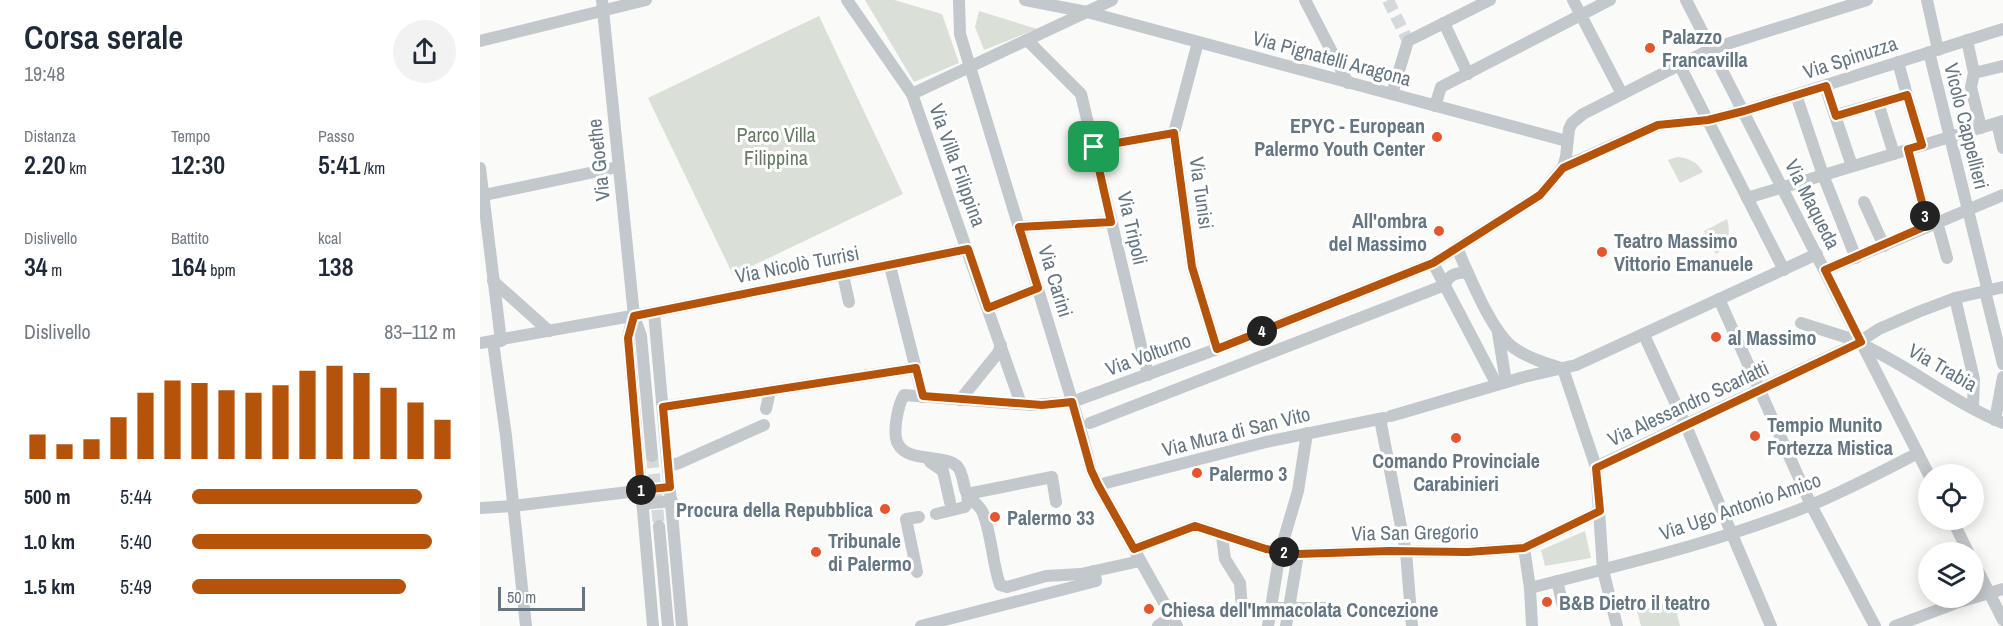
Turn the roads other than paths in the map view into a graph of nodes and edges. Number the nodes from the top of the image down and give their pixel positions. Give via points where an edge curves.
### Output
1 (646, 0) edge
2 (847, 0) edge
3 (959, 0) edge
4 (1025, 0) edge
5 (1112, 0) edge
6 (1305, 0) edge
7 (1490, 0) edge
8 (1573, 0) edge
9 (1610, 0) edge
10 (1686, 0) edge
11 (1867, 0) edge
12 (1927, 0) edge
13 (602, 5) edge
14 (1087, 12) junction
15 (1581, 15) junction
16 (1444, 23) junction
17 (2003, 28) edge
18 (1027, 40) junction
19 (1967, 40) junction
20 (480, 41) edge
21 (1198, 42) junction
22 (1711, 49) junction
23 (1934, 51) junction
24 (1898, 62) junction
25 (1679, 64) junction
26 (2003, 66) edge
27 (970, 67) junction
28 (1974, 73) junction
29 (1468, 74) junction
30 (1348, 83) junction
31 (1826, 86) junction
32 (912, 94) junction
33 (1392, 94) junction
34 (1622, 94) junction
35 (1796, 95) junction
36 (1907, 95) junction
37 (1878, 103) junction
38 (1435, 106) junction
39 (1744, 111) junction
40 (1836, 116) junction
41 (1708, 120) junction
42 (2000, 122) edge
43 (1981, 128) junction
44 (1174, 133) junction
45 (1951, 137) junction
46 (1567, 141) junction
47 (1922, 145) junction
48 (1094, 147) junction
49 (2003, 148) edge
50 (1908, 149) junction
51 (1894, 154) junction
52 (1852, 166) junction
53 (618, 167) junction
54 (480, 168) edge
55 (1563, 168) junction
56 (1823, 175) junction
57 (1783, 187) junction
58 (2003, 195) edge
59 (482, 197) edge
60 (1747, 198) junction
61 (1864, 202) dead end
62 (1967, 209) junction
63 (1111, 222) junction
64 (1932, 224) junction
65 (1019, 227) junction
66 (1884, 246) junction
67 (1458, 248) junction
68 (968, 249) junction
69 (1817, 254) junction
70 (1856, 258) junction
71 (1947, 258) dead end
72 (1433, 263) junction
73 (890, 266) junction
74 (1784, 270) junction
75 (1825, 270) junction
76 (1468, 273) junction
77 (843, 274) junction
78 (493, 281) junction
79 (1445, 285) junction
80 (2003, 287) edge
81 (1038, 288) junction
82 (1986, 291) junction
83 (1955, 298) junction
84 (1719, 299) junction
85 (849, 302) dead end
86 (988, 308) junction
87 (654, 312) junction
88 (634, 316) junction
89 (1801, 323) dead end
90 (549, 331) junction
91 (1498, 332) junction
92 (1644, 335) junction
93 (491, 342) edge
94 (1862, 344) junction
95 (1001, 345) junction
96 (1217, 349) junction
97 (2003, 364) edge
98 (916, 368) junction
99 (1563, 369) junction
100 (1148, 375) junction
101 (2003, 377) edge
102 (1502, 384) junction
103 (770, 391) junction
104 (1760, 391) junction
105 (923, 396) junction
106 (960, 400) junction
107 (1072, 402) junction
108 (1021, 404) junction
109 (663, 407) junction
110 (1973, 407) junction
111 (766, 409) dead end
112 (1385, 418) junction
113 (1999, 422) edge
114 (1090, 423) dead end
115 (764, 425) dead end
116 (1686, 426) junction
117 (1306, 433) junction
118 (1918, 453) junction
119 (652, 456) tunnel mouth
120 (921, 457) junction
121 (1924, 464) edge
122 (669, 466) junction
123 (1596, 468) junction
124 (1098, 485) junction
125 (670, 487) junction
126 (641, 490) junction
127 (967, 494) junction
128 (672, 501) junction
129 (950, 502) dead end
130 (1056, 502) dead end
131 (642, 504) junction
132 (1811, 505) junction
133 (513, 506) junction
134 (480, 508) edge
135 (1600, 511) junction
136 (936, 514) dead end
137 (919, 517) dead end
138 (659, 526) tunnel mouth
139 (1732, 533) junction
140 (1222, 536) junction
141 (1524, 548) junction
142 (1134, 549) junction
143 (1280, 552) junction
144 (1406, 552) junction
145 (1298, 554) junction
146 (1140, 561) junction
147 (1603, 570) junction
148 (1094, 571) junction
149 (917, 572) dead end
150 (1557, 581) junction
151 (1984, 582) edge
152 (1530, 588) junction
153 (2003, 589) edge
154 (1989, 592) junction
155 (1563, 606) dead end
156 (1271, 608) junction
157 (1289, 608) junction
158 (1328, 608) dead end
159 (1242, 609) dead end
160 (2003, 620) edge
161 (1174, 621) edge
162 (526, 626) edge
163 (654, 626) edge
164 (668, 626) edge
165 (682, 626) edge
166 (921, 626) edge
167 (1158, 626) edge
168 (1268, 626) edge
169 (1286, 626) edge
170 (1412, 626) edge
171 (1532, 626) edge
172 (1617, 626) edge
173 (1771, 626) edge
174 (1875, 626) edge
175 (1895, 626) edge

1 - 13 street
2 - 32 street, Via Villa Filippina
3 - 27 street, Via Carini via 960,34
4 - 14 street, Via Pignatelli Aragona
5 - 14 street
6 - 30 street
7 - 16 street
8 - 15 street
9 - 15 street
10 - 22 street, Via Maqueda
11 - 22 street
12 - 23 street, Vicolo Cappellieri
13 - 20 street
13 - 53 street, Via Goethe
14 - 18 street
14 - 21 street, Via Pignatelli Aragona
15 - 29 street
15 - 34 street
16 - 29 street
16 - 33 street via 1408,41
17 - 19 street, Via Spinuzza
18 - 27 street
18 - 48 street, Via Tripoli via 1081,94
19 - 23 street, Via Spinuzza
19 - 28 street
21 - 30 street, Via Pignatelli Aragona
21 - 44 street, Via Tunisi
22 - 25 street
22 - 39 street, Via Maqueda
23 - 24 street, Via Spinuzza
23 - 45 street, Vicolo Cappellieri
24 - 31 street, Via Spinuzza
24 - 36 street
25 - 34 street
25 - 41 street
26 - 28 street
27 - 32 street
27 - 65 street, Via Carini
28 - 43 street via 1971,87
29 - 38 street via 1441,87
30 - 33 street, Via Pignatelli Aragona
31 - 35 street, Via Spinuzza
31 - 40 street
32 - 68 street, Via Villa Filippina
33 - 38 street, Via Pignatelli Aragona
34 - 46 street via 1572,123
35 - 39 street, Via Spinuzza
35 - 56 street
36 - 37 street
36 - 47 street
37 - 40 street
37 - 51 street
38 - 46 street, Via Pignatelli Aragona
39 - 41 street, Via Spinuzza
39 - 57 street, Via Maqueda
40 - 52 street
41 - 55 street, Via Spinuzza via 1658,125
41 - 60 street
42 - 43 street
42 - 49 street
43 - 45 street
44 - 48 street
44 - 96 street, Via Tunisi via 1192,267
45 - 47 street
45 - 62 street, Vicolo Cappellieri
46 - 55 street
47 - 50 street
48 - 63 street, Via Tripoli
50 - 51 street
50 - 64 street
51 - 52 street
52 - 56 street
53 - 59 street
53 - 88 street, Via Goethe
54 - 59 street
55 - 67 street, Via Volturno via 1540,195
56 - 57 street
56 - 70 street
57 - 60 street
57 - 69 street, Via Maqueda
58 - 62 street
59 - 78 street
60 - 74 street
61 - 66 street
62 - 64 street
62 - 82 street, Vicolo Cappellieri
63 - 65 street
63 - 100 street, Via Tripoli
64 - 66 street
64 - 71 street
65 - 81 street, Via Carini
66 - 70 street
67 - 72 street, Via Volturno
67 - 76 street
68 - 73 street, Via Nicolò Turrisi
68 - 86 street, Via Villa Filippina
69 - 74 street, Via Mura di San Vito
69 - 75 street, Via Maqueda
70 - 75 street
72 - 79 street
72 - 96 street, Via Volturno
73 - 77 street, Via Nicolò Turrisi
73 - 98 street
74 - 84 street, Via Mura di San Vito
75 - 94 street, Via Maqueda
76 - 79 street via 1453,274
76 - 91 street
77 - 85 street
77 - 87 street, Via Nicolò Turrisi
78 - 90 street
78 - 93 street
79 - 102 street
79 - 114 street
80 - 82 street, Via Alessandro Scarlatti
81 - 86 street
81 - 107 street, Via Carini
82 - 83 street, Via Alessandro Scarlatti
82 - 97 street, Vicolo Cappellieri
83 - 94 street, Via Alessandro Scarlatti via 1879,329
83 - 110 street via 1974,379
84 - 92 street, Via Mura di San Vito
84 - 104 street
86 - 95 street, Via Villa Filippina
87 - 88 street, Via Nicolò Turrisi
87 - 109 street
88 - 90 street, Via Nicolò Turrisi
88 - 119 street via 641,336
88 - 126 street via 628,338
89 - 94 street, Via Trabia
90 - 93 street, Via Nicolò Turrisi
91 - 99 street via 1513,348
91 - 102 street
92 - 99 street, Via Mura di San Vito
92 - 116 street
93 - 133 street
94 - 104 street, Via Alessandro Scarlatti
94 - 110 street, Via Trabia
94 - 118 street, Via Maqueda
95 - 106 street
95 - 108 street, Via Villa Filippina
96 - 100 street, Via Volturno
98 - 103 street
98 - 105 street
99 - 102 street, Via Mura di San Vito
99 - 123 street
100 - 107 street, Via Volturno
101 - 113 street
102 - 112 street, Via Mura di San Vito
103 - 109 street
103 - 111 street
104 - 116 street, Via Alessandro Scarlatti
104 - 132 street
105 - 106 street, Via Volturno
105 - 120 street, Via Volturno via 904,395 898,407 897,442
106 - 108 street, Via Volturno
107 - 108 street, Via Volturno
107 - 124 street, Via Carini
109 - 122 street
110 - 113 street, Via Trabia
112 - 117 street, Via Mura di San Vito
112 - 144 street
115 - 122 street
116 - 123 street, Via Alessandro Scarlatti via 1650,449
116 - 139 street
117 - 124 street, Via Mura di San Vito
117 - 143 street via 1298,491
118 - 121 street, Via Maqueda
118 - 132 street, Via Ugo Antonio Amico
120 - 127 street via 956,466
120 - 129 street via 943,471
122 - 125 street
123 - 135 street
124 - 142 street, Via Carini
125 - 126 street
125 - 128 street
126 - 131 street
126 - 133 street
127 - 130 street via 1052,477
127 - 136 street via 965,507
127 - 148 street via 982,511 1000,585
128 - 131 street
128 - 165 street
131 - 163 street
132 - 139 street, Via Ugo Antonio Amico
132 - 174 street
133 - 134 street
133 - 162 street
135 - 141 street
135 - 147 street
137 - 149 street via 906,519
138 - 164 street
139 - 147 street, Via Ugo Antonio Amico
139 - 173 street
140 - 142 street, Via San Gregorio via 1195,526
140 - 143 street, Via San Gregorio
140 - 159 street via 1226,559 1240,583
141 - 144 street, Via San Gregorio
141 - 152 street
142 - 146 street, Via Carini
143 - 145 street, Via San Gregorio
143 - 156 street
144 - 145 street, Via San Gregorio
144 - 170 street
145 - 157 street
146 - 148 street
146 - 161 street, Via Carini
147 - 150 street, Via Ugo Antonio Amico
147 - 172 street
148 - 166 street via 1096,581
150 - 152 street, Via Ugo Antonio Amico
150 - 155 street
151 - 154 street
152 - 171 street
153 - 154 street
154 - 160 street
154 - 175 street
156 - 157 street
156 - 168 street
157 - 158 street
157 - 169 street
161 - 167 street

